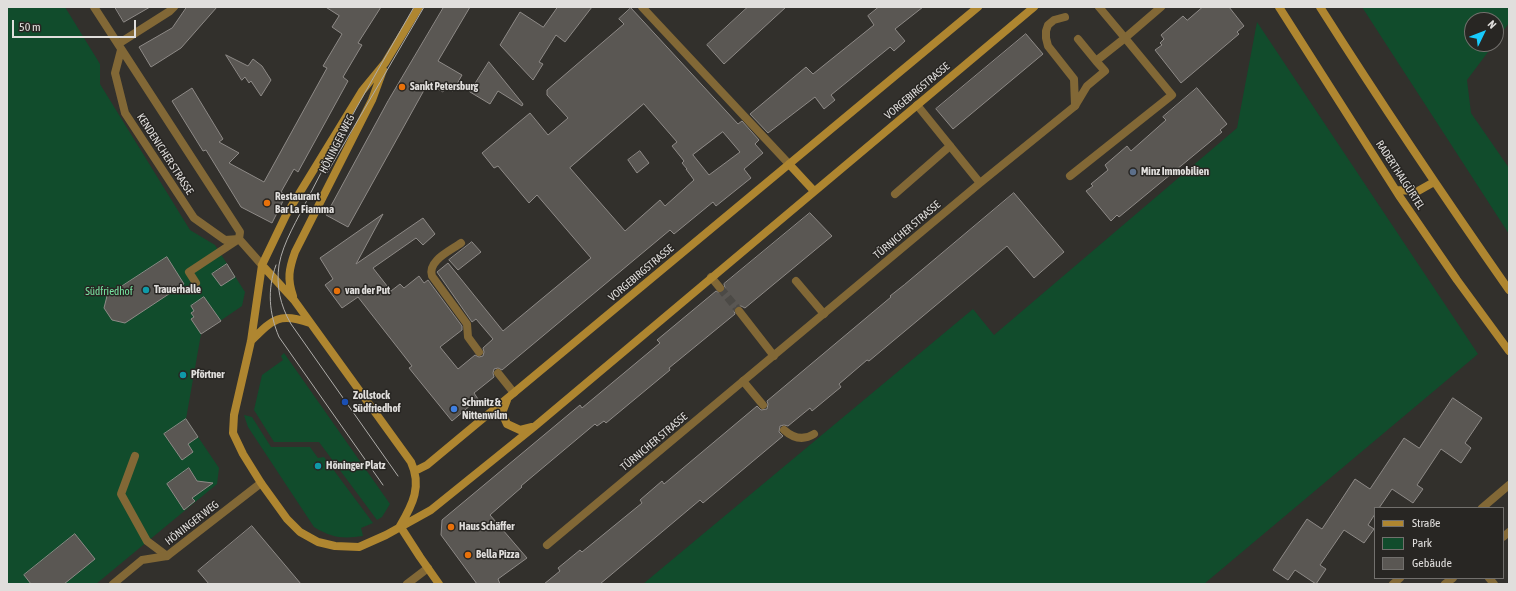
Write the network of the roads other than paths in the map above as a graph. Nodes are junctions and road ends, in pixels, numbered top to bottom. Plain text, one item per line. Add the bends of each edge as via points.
1 (94, 7) edge
2 (174, 7) edge
3 (419, 7) edge
4 (642, 7) edge
5 (1034, 7) edge
6 (1098, 7) edge
7 (1161, 7) edge
8 (1279, 7) edge
9 (1320, 7) edge
10 (974, 8) edge
11 (1065, 17) dead end
12 (1124, 38) junction
13 (1078, 39) dead end
14 (119, 47) junction
15 (1096, 61) junction
16 (385, 63) junction
17 (917, 105) junction
18 (1075, 106) junction
19 (950, 146) junction
20 (789, 164) junction
21 (1070, 176) dead end
22 (1434, 182) junction
23 (980, 183) junction
24 (1396, 190) junction
25 (814, 191) junction
26 (895, 194) dead end
27 (239, 239) junction
28 (461, 243) dead end
29 (262, 265) junction
30 (711, 277) junction
31 (796, 281) dead end
32 (196, 283) dead end
33 (720, 288) tunnel mouth
34 (1509, 290) edge
35 (294, 300) junction
36 (739, 311) tunnel mouth
37 (824, 314) junction
38 (310, 323) junction
39 (251, 341) junction
40 (1509, 351) edge
41 (479, 352) dead end
42 (774, 356) junction
43 (498, 374) dead end
44 (743, 382) junction
45 (514, 393) junction
46 (507, 400) junction
47 (763, 405) dead end
48 (534, 427) junction
49 (784, 430) dead end
50 (814, 434) dead end
51 (135, 456) dead end
52 (415, 472) junction
53 (261, 483) junction
54 (1509, 485) edge
55 (1483, 507) edge
56 (400, 526) junction
57 (547, 545) dead end
58 (166, 556) junction
59 (428, 568) junction
60 (113, 584) edge
61 (407, 584) edge
62 (439, 584) edge

1 - 14 street, KENDENICHER STRASSE
2 - 14 street
3 - 16 street, HÖNINGER WEG
4 - 20 street
5 - 17 street, VORGEBIRGSTRASSE
6 - 12 street
7 - 12 street
8 - 24 street, RADERTHALGÜRTEL
9 - 22 street
10 - 20 street, VORGEBIRGSTRASSE
11 - 18 street via 1048,25 1046,38 1048,46 1074,79
12 - 15 street
12 - 21 street via 1172,95
13 - 15 street
14 - 27 street, KENDENICHER STRASSE via 240,232
14 - 27 street, KENDENICHER STRASSE via 115,73 125,113 194,218 225,240
15 - 18 street via 1105,71 1087,86
16 - 29 street, HÖNINGER WEG via 362,91 286,215
16 - 35 street, HÖNINGER WEG via 372,100 295,252 289,269
17 - 19 street
17 - 25 street, VORGEBIRGSTRASSE
18 - 23 street, TÜRNICHER STRASSE
19 - 23 street
19 - 26 street
20 - 25 street
20 - 45 street, VORGEBIRGSTRASSE
22 - 24 street via 1418,191
22 - 34 street
23 - 37 street, TÜRNICHER STRASSE
24 - 40 street, RADERTHALGÜRTEL
25 - 30 street, VORGEBIRGSTRASSE
27 - 29 street, KENDENICHER STRASSE
27 - 32 street via 189,272
28 - 41 street via 434,262 430,272 467,324 468,337
29 - 35 street
29 - 39 street
30 - 33 street
30 - 48 street, VORGEBIRGSTRASSE
31 - 37 street
35 - 38 street
36 - 42 street
37 - 42 street, TÜRNICHER STRASSE
38 - 39 street via 292,318 279,319 273,321
38 - 52 street via 403,451
39 - 53 street via 234,415 233,433
42 - 44 street, TÜRNICHER STRASSE
43 - 45 street
44 - 47 street
44 - 57 street, TÜRNICHER STRASSE
45 - 46 street, VORGEBIRGSTRASSE
46 - 48 street via 502,413 507,424 520,430
46 - 52 street, VORGEBIRGSTRASSE
48 - 56 street, VORGEBIRGSTRASSE via 430,510
49 - 50 street via 792,437 798,438
51 - 58 street via 121,494 147,541
52 - 56 street via 414,499
53 - 56 street via 300,532 318,542 359,547
53 - 58 street, HÖNINGER WEG
54 - 55 street
56 - 59 street
58 - 60 street, HÖNINGER WEG via 142,560
59 - 61 street
59 - 62 street

